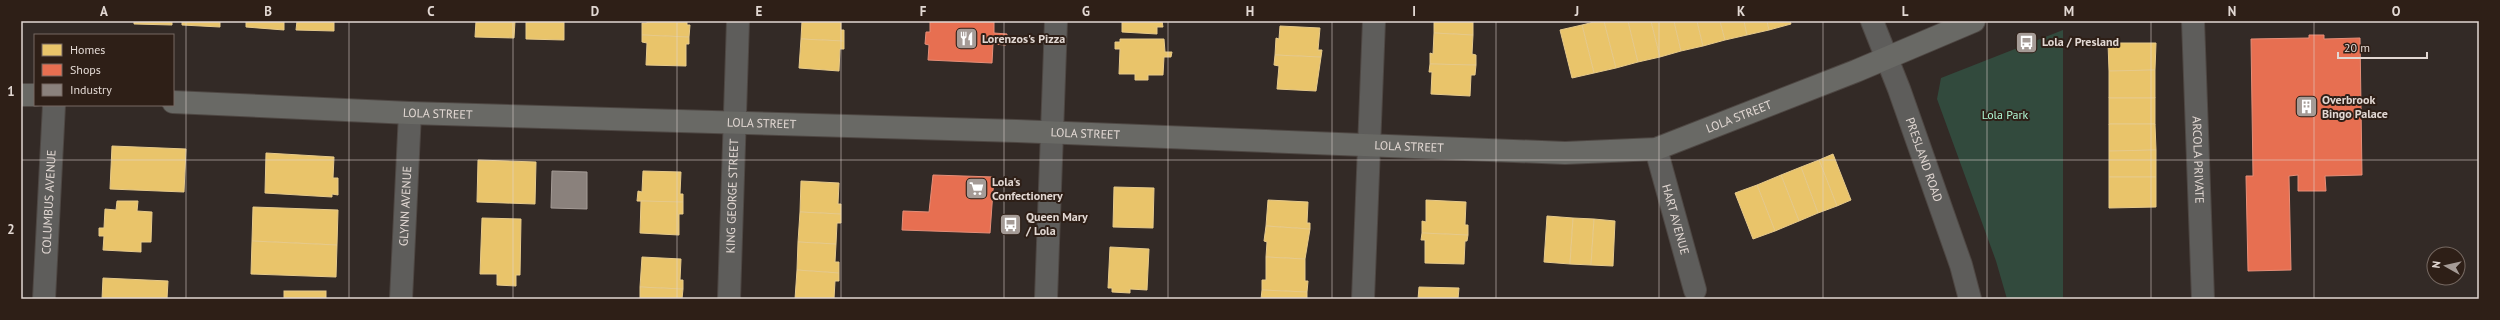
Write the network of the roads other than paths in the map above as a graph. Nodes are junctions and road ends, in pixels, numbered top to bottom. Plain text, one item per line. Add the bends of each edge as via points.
1 (738, 21) edge
2 (1056, 21) edge
3 (1374, 21) edge
4 (1872, 21) edge
5 (1974, 21) edge
6 (2193, 21) edge
7 (1887, 58) junction
8 (21, 95) edge
9 (34, 95) edge
10 (174, 102) edge
11 (54, 106) edge
12 (410, 113) junction
13 (735, 122) junction
14 (1051, 132) junction
15 (1369, 145) junction
16 (1656, 148) junction
17 (1695, 290) dead end
18 (44, 299) edge
19 (401, 299) edge
20 (729, 299) edge
21 (1046, 299) edge
22 (1363, 299) edge
23 (1970, 299) edge
24 (2203, 299) edge

1 - 13 street, KING GEORGE STREET
2 - 14 street
3 - 15 street
4 - 7 street, PRESLAND ROAD
5 - 7 street, LOLA STREET
6 - 24 street, ARCOLA PRIVATE
7 - 16 street, LOLA STREET
7 - 23 street, PRESLAND ROAD via 1961,265
8 - 9 street
10 - 12 street, LOLA STREET
11 - 18 street, COLUMBUS AVENUE
12 - 13 street, LOLA STREET
12 - 19 street, GLYNN AVENUE
13 - 14 street, LOLA STREET
13 - 20 street, KING GEORGE STREET
14 - 15 street, LOLA STREET
14 - 21 street
15 - 16 street, LOLA STREET via 1565,153
15 - 22 street
16 - 17 street, HART AVENUE

